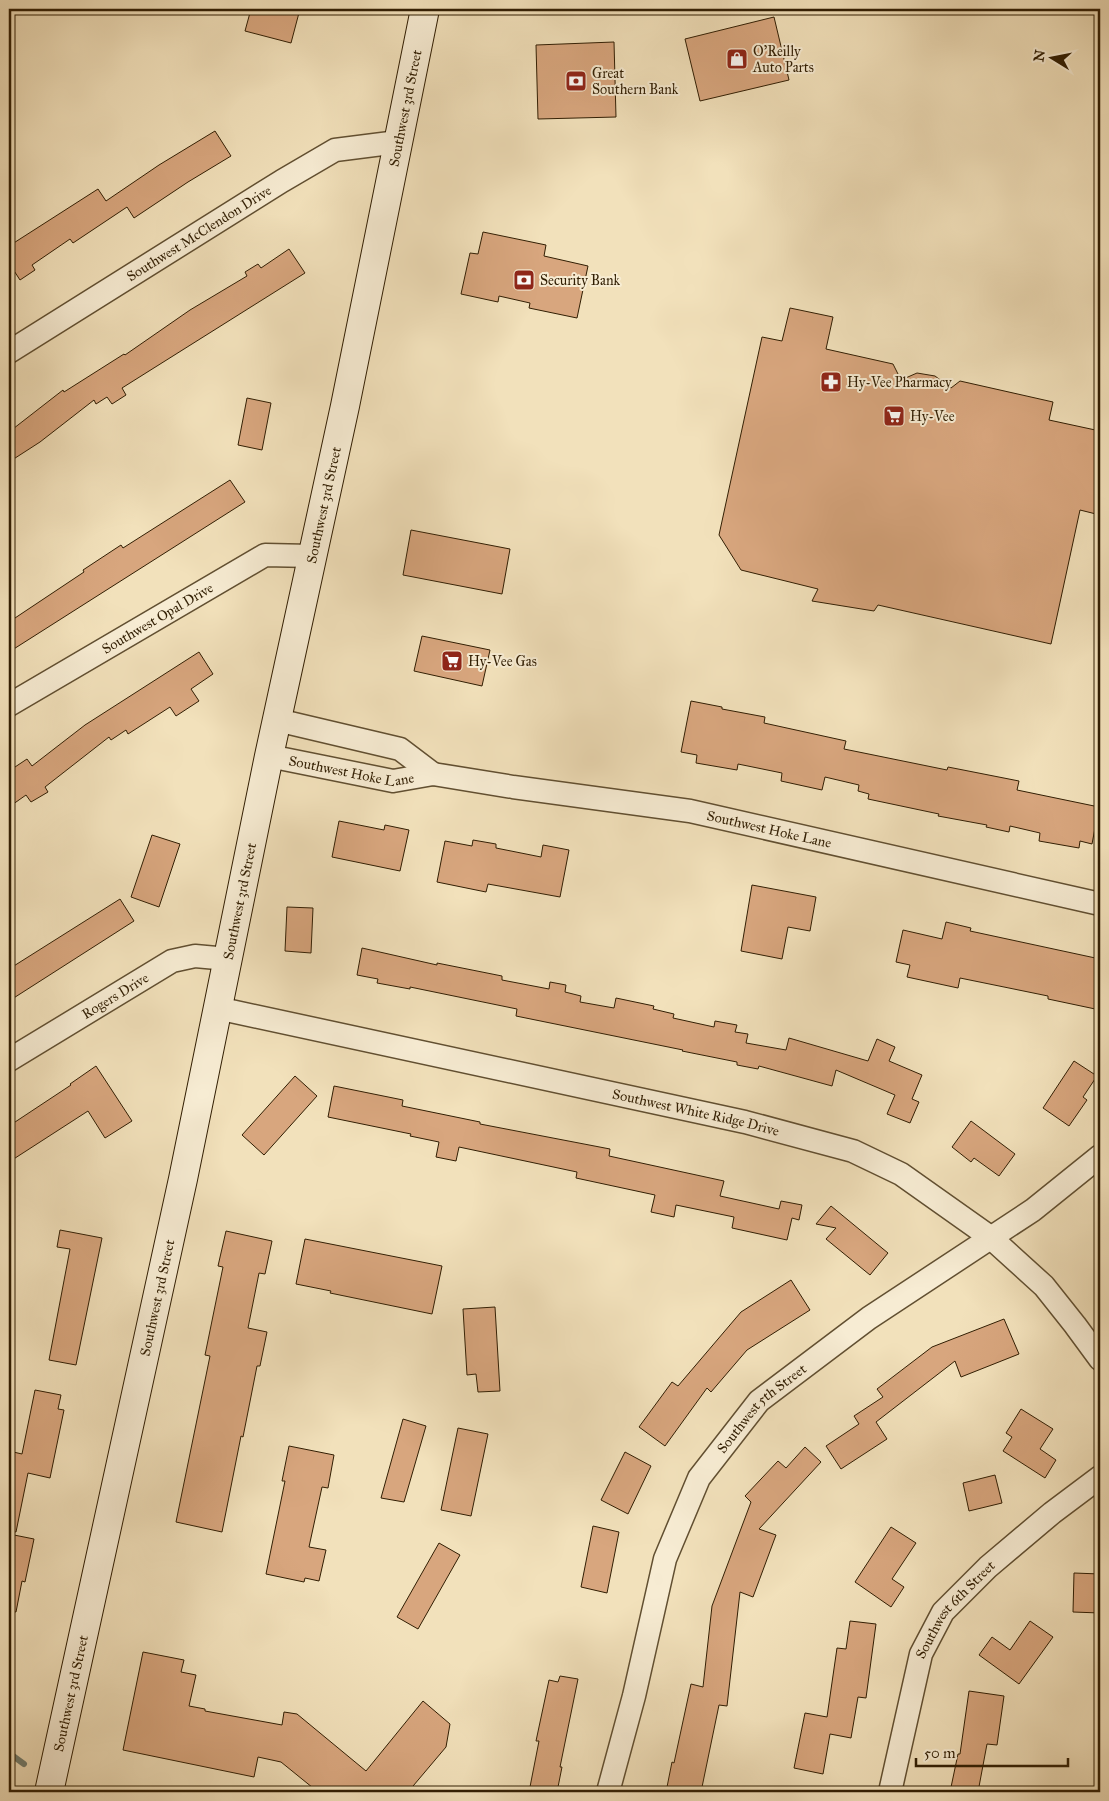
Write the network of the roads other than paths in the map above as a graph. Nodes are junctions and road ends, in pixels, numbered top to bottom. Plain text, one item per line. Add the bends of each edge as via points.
1 (425, 9) edge
2 (398, 142) junction
3 (9, 352) edge
4 (312, 556) junction
5 (9, 705) edge
6 (277, 720) junction
7 (269, 756) junction
8 (432, 774) junction
9 (1100, 904) edge
10 (228, 959) junction
11 (217, 1008) junction
12 (9, 1060) edge
13 (1100, 1156) edge
14 (990, 1237) junction
15 (1100, 1359) edge
16 (1100, 1477) edge
17 (49, 1792) edge
18 (608, 1792) edge
19 (890, 1792) edge

1 - 2 main road, Southwest 3rd Street
2 - 3 street, Southwest McClendon Drive via 335,150
2 - 4 main road, Southwest 3rd Street
4 - 5 street, Southwest Opal Drive via 265,555
4 - 6 main road, Southwest 3rd Street
6 - 7 main road, Southwest 3rd Street
6 - 8 street, Southwest Hoke Lane via 400,749
7 - 8 street, Southwest Hoke Lane via 393,781
7 - 10 main road, Southwest 3rd Street
8 - 9 street, Southwest Hoke Lane via 690,811
10 - 11 main road, Southwest 3rd Street
10 - 12 street, Rogers Drive via 195,956 172,961
11 - 14 street, Southwest White Ridge Drive via 745,1122 853,1151 902,1174
11 - 17 main road, Southwest 3rd Street
13 - 14 street, Southwest 5th Street via 1033,1210
14 - 15 street, Southwest White Ridge Drive via 1044,1286
14 - 18 street, Southwest 5th Street via 869,1318 759,1401 699,1478 665,1560
16 - 19 street, Southwest 6th Street via 988,1567 943,1612 921,1654

